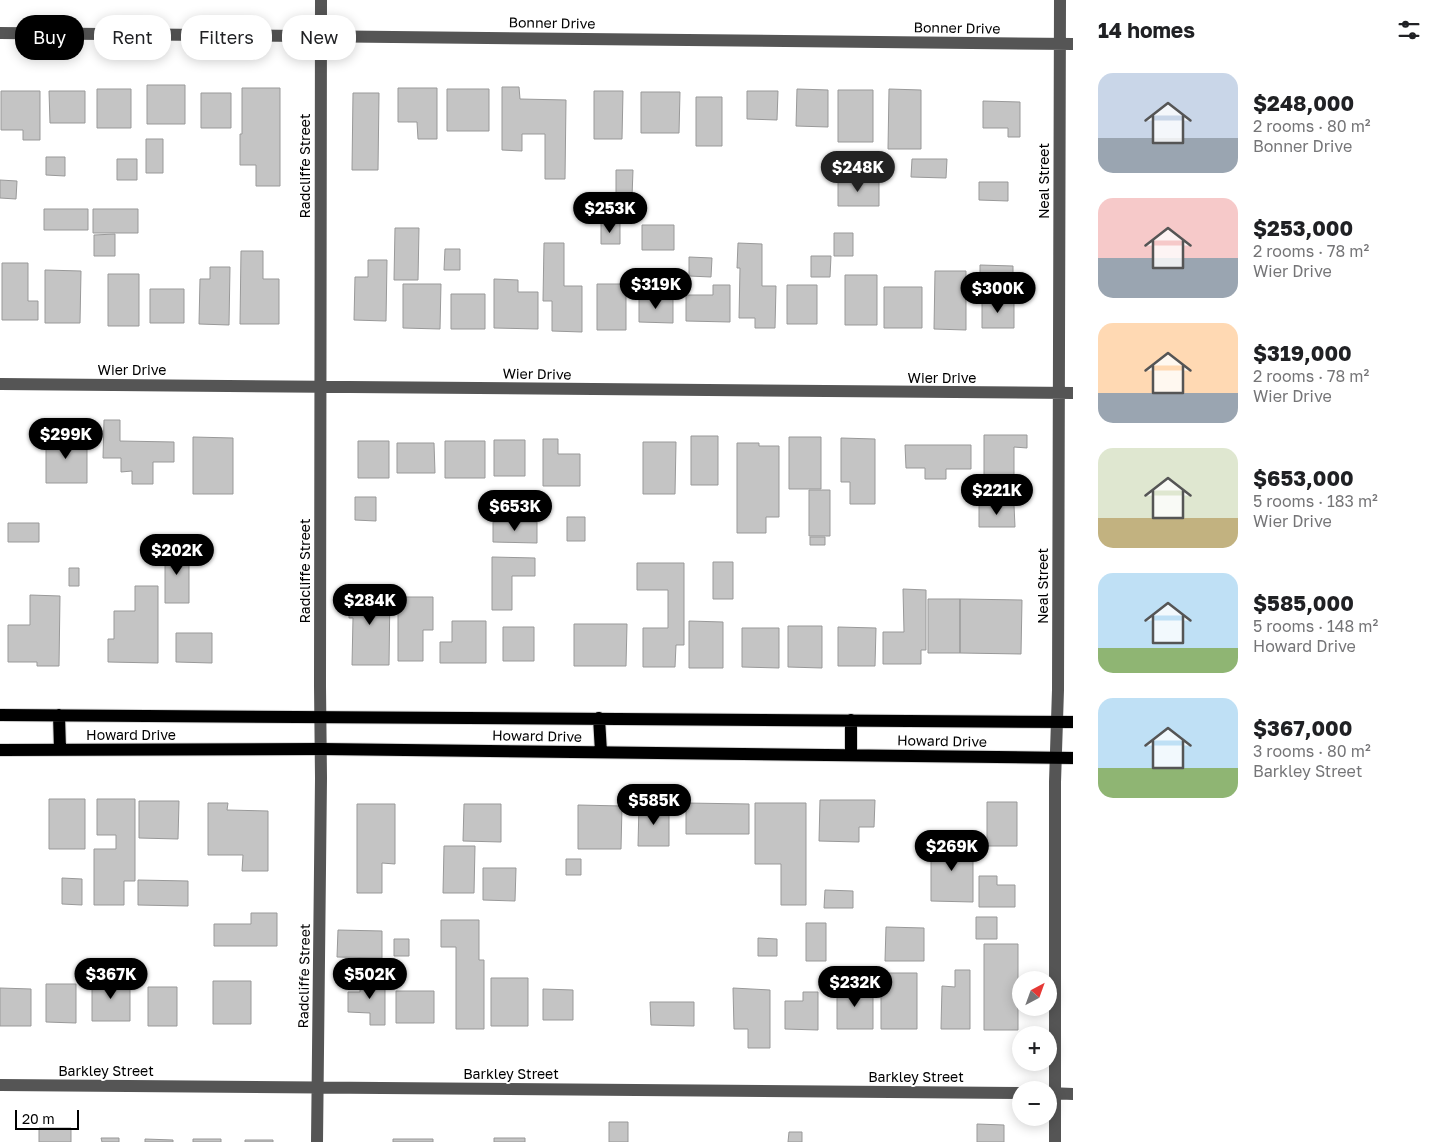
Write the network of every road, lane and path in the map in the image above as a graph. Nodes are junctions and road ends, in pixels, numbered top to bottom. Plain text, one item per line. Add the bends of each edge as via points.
1 (321, 0) edge
2 (1060, 0) edge
3 (321, 15) edge
4 (0, 33) edge
5 (282, 36) edge
6 (356, 36) edge
7 (1060, 44) junction
8 (1073, 44) edge
9 (320, 60) edge
10 (0, 384) edge
11 (320, 386) junction
12 (1059, 393) junction
13 (1073, 393) edge
14 (0, 715) edge
15 (60, 715) junction
16 (320, 717) junction
17 (598, 718) junction
18 (851, 720) junction
19 (1057, 721) junction
20 (1073, 722) edge
21 (321, 749) junction
22 (0, 750) edge
23 (60, 750) junction
24 (601, 752) junction
25 (851, 755) junction
26 (1056, 758) junction
27 (1073, 758) edge
28 (1052, 1081) edge
29 (0, 1085) edge
30 (318, 1087) junction
31 (1012, 1093) edge
32 (1057, 1093) edge
33 (1073, 1094) edge
34 (1054, 1126) edge
35 (317, 1142) edge
36 (1055, 1142) edge

1 - 3 street, Radcliffe Street
2 - 7 street, Neal Street
4 - 5 street, Bonner Drive
6 - 7 street, Bonner Drive
7 - 8 street, Bonner Drive
7 - 12 street, Neal Street
9 - 11 street, Radcliffe Street
10 - 11 street, Wier Drive
11 - 12 street, Wier Drive
11 - 16 street, Radcliffe Street
12 - 13 street, Wier Drive
12 - 19 street, Neal Street
14 - 15 main road, Howard Drive
15 - 16 main road, Howard Drive
15 - 23 main road
16 - 17 main road, Howard Drive
16 - 21 street, Radcliffe Street
17 - 18 main road, Howard Drive
17 - 24 main road
18 - 19 main road, Howard Drive
18 - 25 main road
19 - 20 main road, Howard Drive
19 - 26 street, Neal Street
21 - 23 main road, Howard Drive
21 - 24 main road, Howard Drive
21 - 30 street, Radcliffe Street
22 - 23 main road, Howard Drive
24 - 25 main road, Howard Drive
25 - 26 main road, Howard Drive
26 - 27 main road, Howard Drive
26 - 28 street, Neal Street
29 - 30 street, Barkley Street
30 - 31 street, Barkley Street
30 - 35 street, Radcliffe Street
32 - 33 street
34 - 36 street, Neal Street

